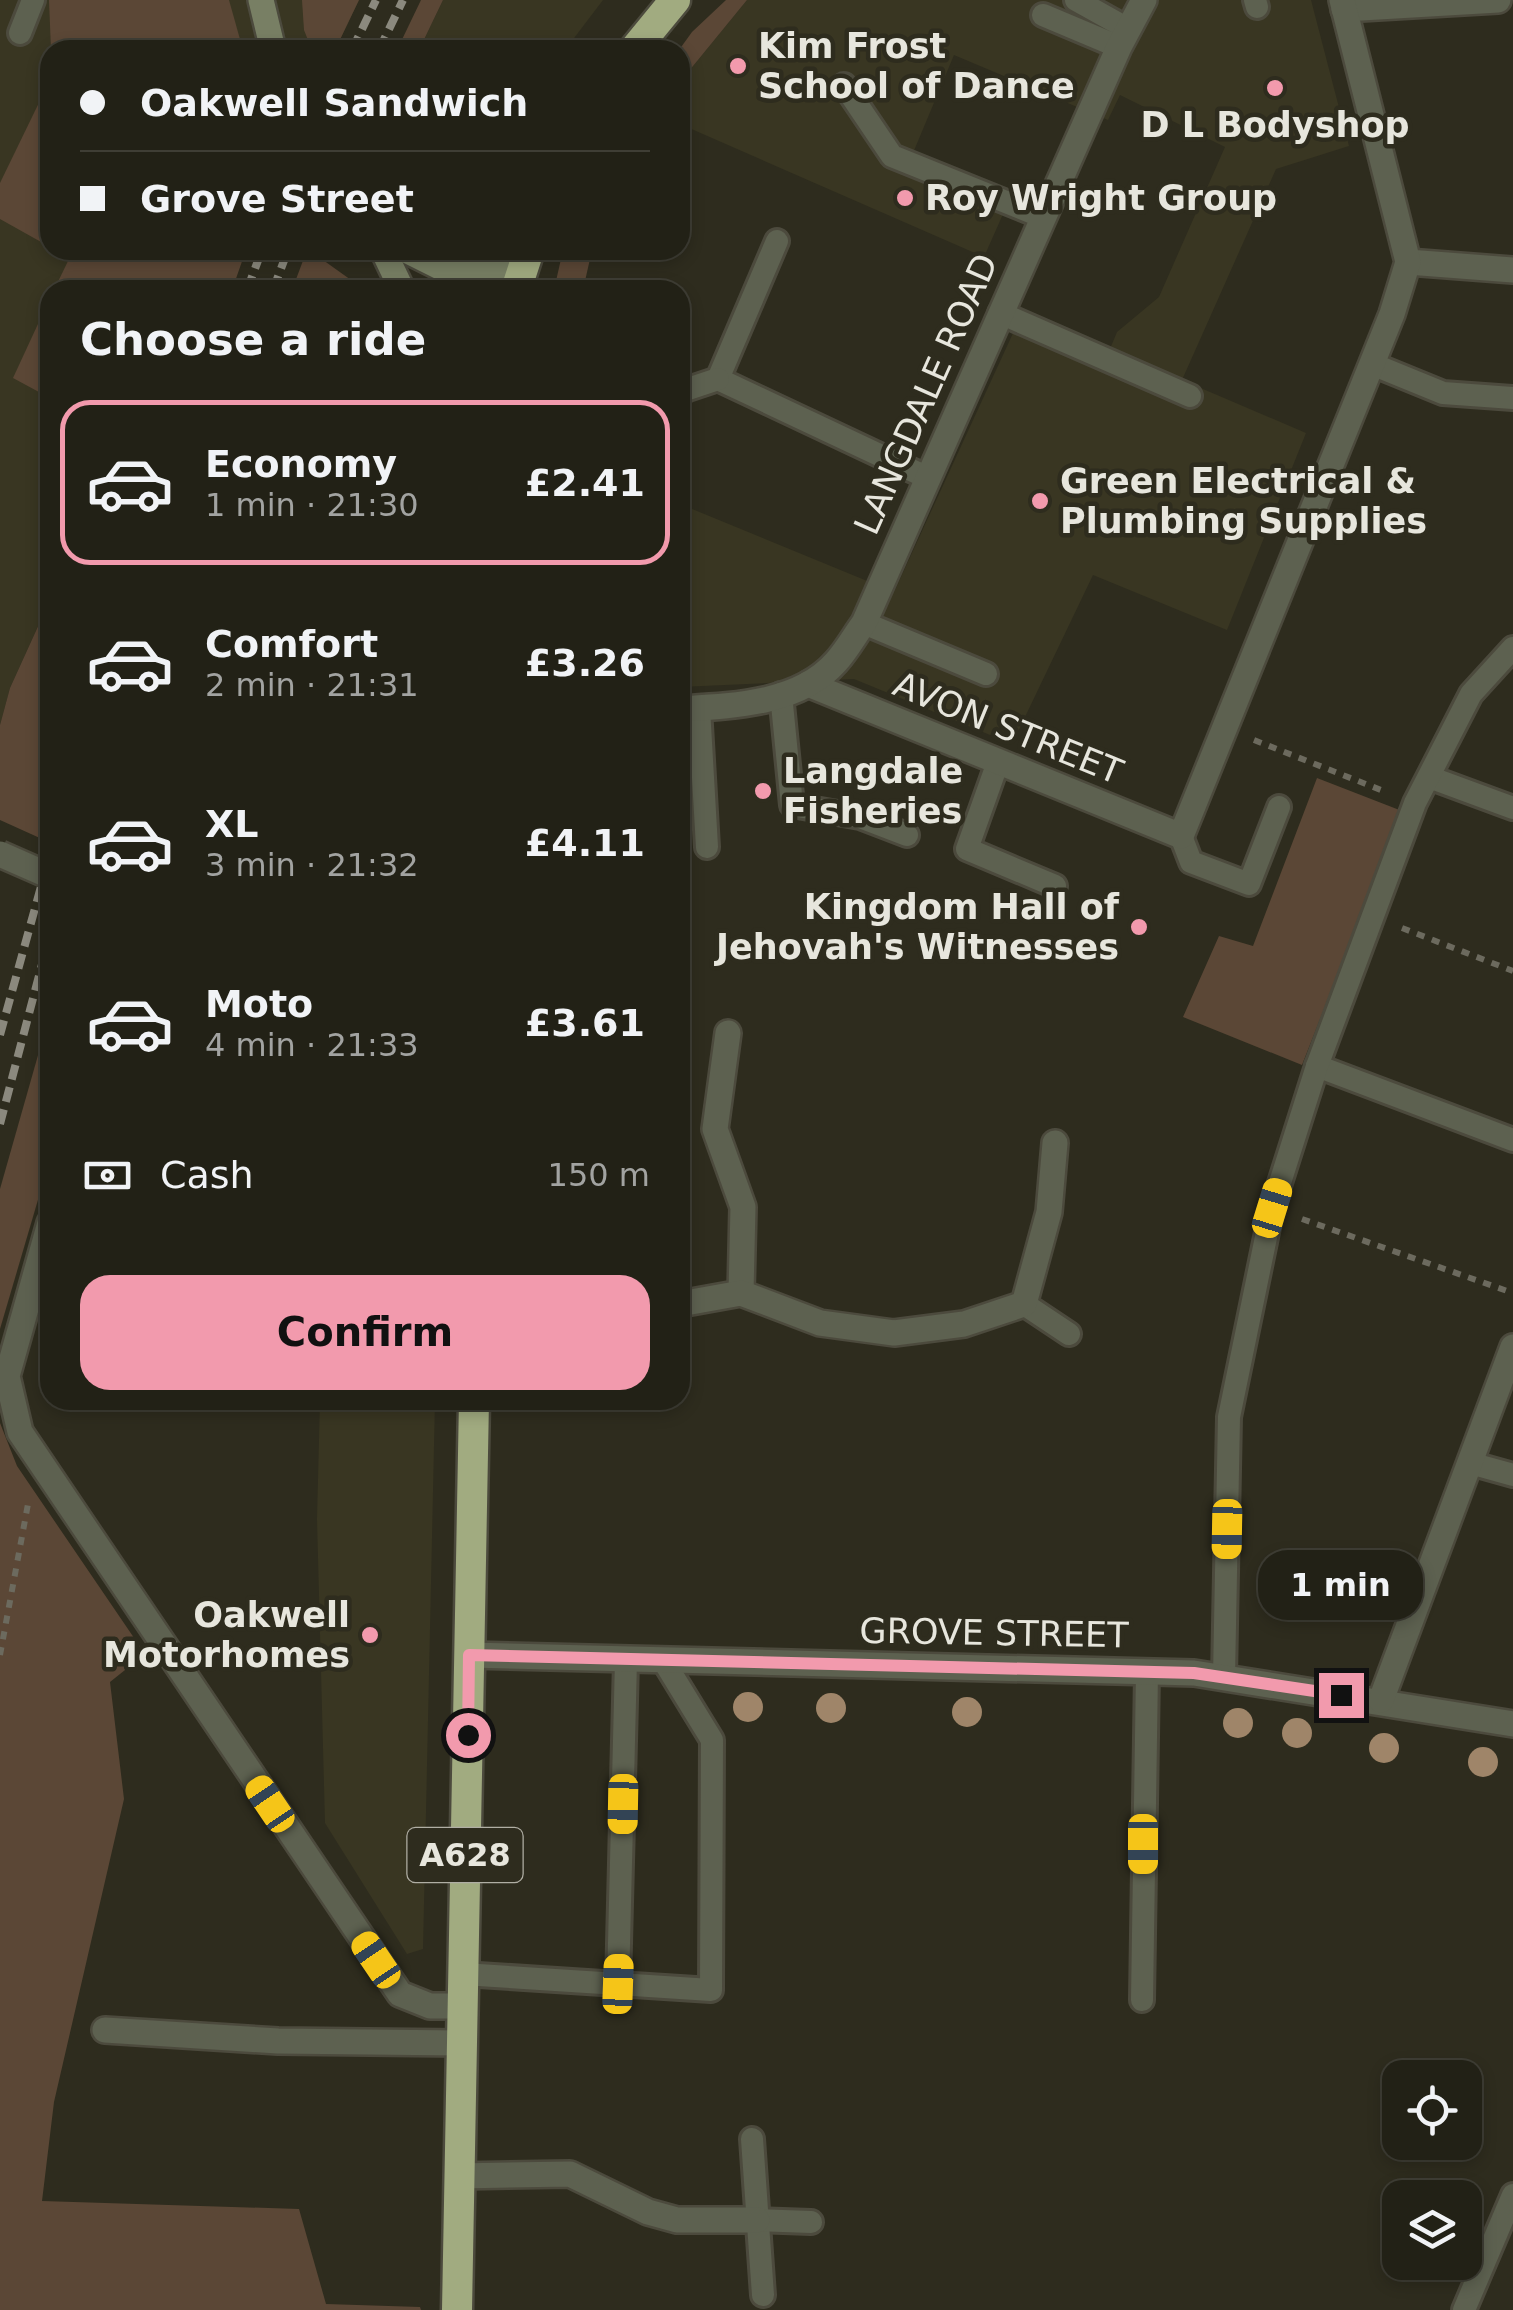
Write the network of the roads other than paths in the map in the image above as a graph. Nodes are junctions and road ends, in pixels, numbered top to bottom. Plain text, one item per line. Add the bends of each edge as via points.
1 (33, 0) edge
2 (262, 0) edge
3 (675, 0) edge
4 (1076, 0) edge
5 (1144, 0) edge
6 (1498, 0) edge
7 (1343, 5) edge
8 (1043, 15) dead end
9 (20, 33) dead end
10 (1124, 38) junction
11 (271, 40) edge
12 (642, 40) edge
13 (844, 85) dead end
14 (1043, 217) junction
15 (777, 241) dead end
16 (426, 260) edge
17 (1408, 262) junction
18 (1513, 270) edge
19 (521, 272) edge
20 (1000, 313) junction
21 (1372, 364) junction
22 (718, 379) junction
23 (690, 388) edge
24 (1190, 396) dead end
25 (1513, 398) edge
26 (926, 477) junction
27 (864, 623) junction
28 (1513, 648) edge
29 (986, 674) dead end
30 (808, 684) junction
31 (781, 694) junction
32 (690, 709) edge
33 (690, 717) edge
34 (998, 762) junction
35 (1429, 776) junction
36 (1279, 807) dead end
37 (1513, 808) edge
38 (907, 835) dead end
39 (1181, 836) junction
40 (706, 847) dead end
41 (0, 854) edge
42 (40, 872) edge
43 (1056, 886) dead end
44 (728, 1032) dead end
45 (1317, 1066) junction
46 (1513, 1140) edge
47 (1056, 1143) dead end
48 (40, 1259) edge
49 (741, 1294) junction
50 (690, 1302) edge
51 (1024, 1304) junction
52 (1069, 1334) dead end
53 (1513, 1348) edge
54 (474, 1410) edge
55 (1470, 1464) junction
56 (1513, 1475) edge
57 (469, 1655) junction
58 (626, 1660) junction
59 (663, 1660) junction
60 (1147, 1672) junction
61 (1224, 1678) junction
62 (1380, 1700) junction
63 (1513, 1724) edge
64 (462, 1974) junction
65 (618, 1984) junction
66 (1142, 2000) dead end
67 (461, 2006) junction
68 (105, 2030) dead end
69 (460, 2043) junction
70 (752, 2139) dead end
71 (458, 2176) junction
72 (1513, 2195) edge
73 (757, 2220) junction
74 (810, 2222) dead end
75 (763, 2294) dead end
76 (457, 2310) edge
77 (1464, 2310) edge

1 - 9 lane
2 - 11 street
3 - 12 highway
4 - 10 lane
5 - 10 street, LANGDALE ROAD
6 - 7 street
7 - 17 street
8 - 10 lane
10 - 14 street, LANGDALE ROAD
13 - 14 lane via 892,156
14 - 20 street, LANGDALE ROAD
15 - 22 lane
16 - 19 street via 448,271
17 - 18 street
17 - 21 street
20 - 24 lane
20 - 26 street, LANGDALE ROAD
21 - 25 lane via 1443,393
21 - 39 street
22 - 23 lane
22 - 26 lane
26 - 27 street, LANGDALE ROAD
27 - 29 lane
27 - 30 street, LANGDALE ROAD via 836,663
28 - 35 lane via 1471,694
30 - 31 street, LANGDALE ROAD
30 - 34 street, AVON STREET
31 - 32 street, LANGDALE ROAD
31 - 38 lane via 792,806 860,817
33 - 40 lane
34 - 39 street, AVON STREET
34 - 43 lane via 968,849
35 - 37 lane
35 - 45 lane
36 - 39 lane via 1249,884 1192,862
41 - 42 street, bridge
44 - 49 street via 715,1129 743,1206
45 - 46 lane
45 - 61 lane via 1272,1208 1229,1417
47 - 51 street via 1049,1212
48 - 67 street via 7,1376 20,1432 400,1994 430,2006
49 - 50 street
49 - 51 street via 820,1323 894,1333 964,1324
51 - 52 lane
53 - 55 street
54 - 57 highway, A628
55 - 56 lane
55 - 62 street
57 - 58 street, GROVE STREET
57 - 64 highway, A628
58 - 59 street, GROVE STREET
58 - 65 lane
59 - 60 street, GROVE STREET
59 - 65 lane via 712,1740 710,1990
60 - 61 street, GROVE STREET
60 - 66 lane
61 - 62 street, GROVE STREET
62 - 63 street, GROVE STREET
64 - 65 lane
64 - 67 highway, A628
67 - 69 highway, A628
68 - 69 street
69 - 71 highway, A628
70 - 73 lane
71 - 73 street via 570,2174 677,2220
71 - 76 highway, A628
72 - 77 lane
73 - 74 lane
73 - 75 lane

